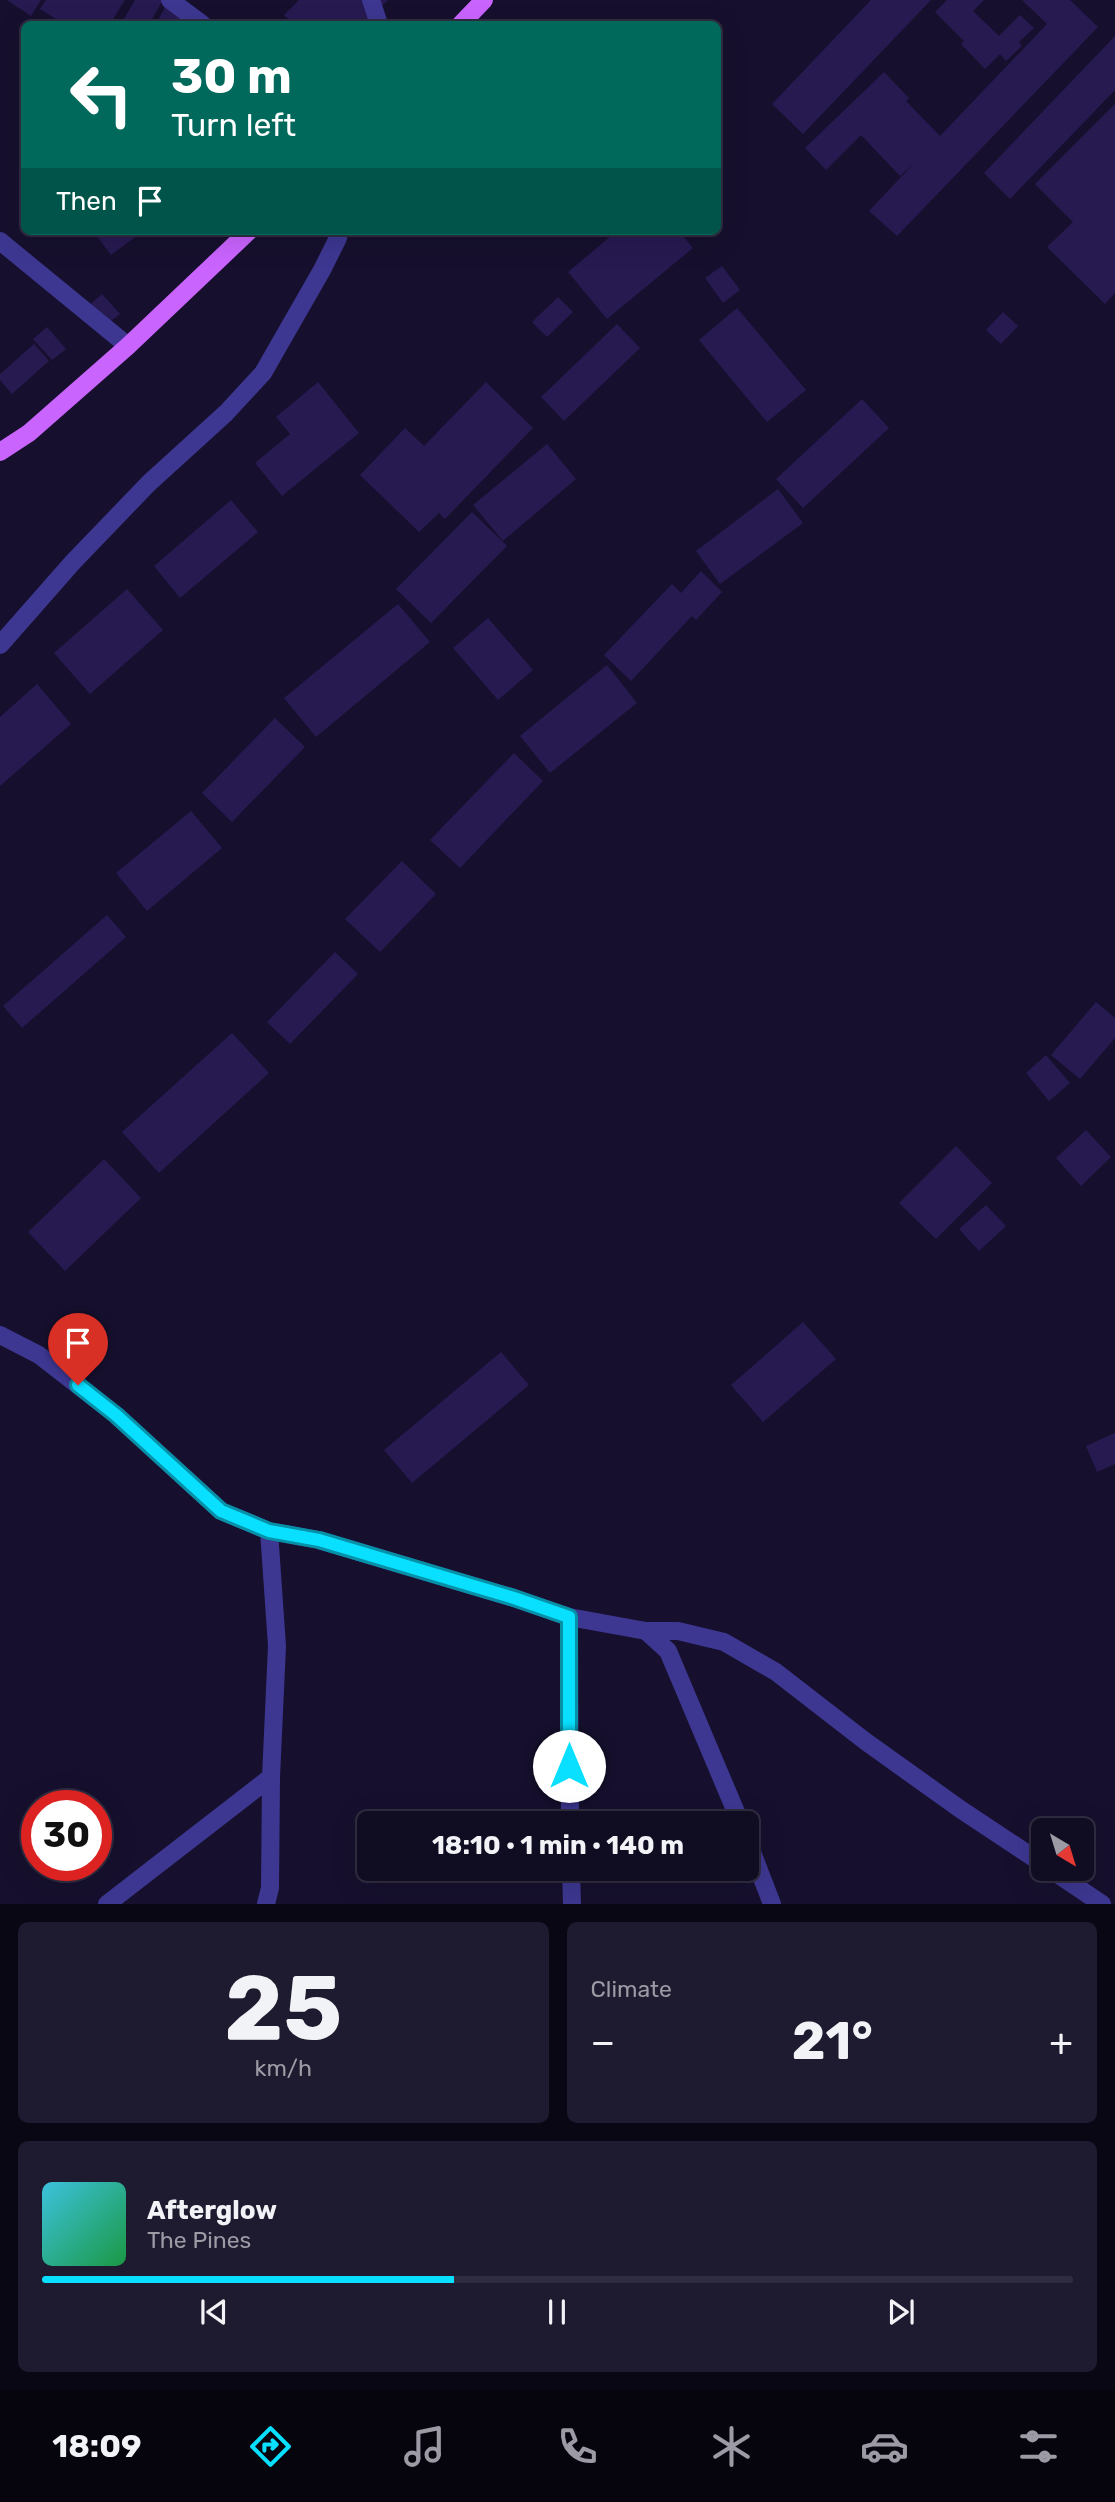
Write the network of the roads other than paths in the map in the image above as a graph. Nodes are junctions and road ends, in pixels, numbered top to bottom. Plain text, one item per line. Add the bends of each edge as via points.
1 (170, 0) edge
2 (371, 0) edge
3 (484, 0) edge
4 (198, 21) edge
5 (378, 21) edge
6 (464, 21) edge
7 (245, 235) edge
8 (338, 235) edge
9 (0, 241) edge
10 (128, 346) junction
11 (0, 452) edge
12 (0, 645) edge
13 (0, 1335) edge
14 (269, 1531) junction
15 (569, 1617) junction
16 (646, 1631) junction
17 (271, 1777) junction
18 (570, 1811) edge
19 (736, 1811) edge
20 (1031, 1856) edge
21 (759, 1870) edge
22 (571, 1881) edge
23 (1068, 1881) edge
24 (107, 1903) edge
25 (266, 1903) edge
26 (572, 1903) edge
27 (772, 1903) edge
28 (1102, 1903) edge

1 - 4 street
2 - 5 street
3 - 6 main road
7 - 10 main road
8 - 12 street via 263,373 149,483
9 - 10 street
10 - 11 main road via 29,433
13 - 14 street via 39,1355 116,1415 221,1511
14 - 15 street via 319,1540
14 - 17 street via 277,1646
15 - 16 street
15 - 18 street
16 - 19 street via 668,1651
16 - 20 street via 678,1631 724,1642 776,1672 865,1741
17 - 24 street
17 - 25 street
21 - 27 street
22 - 26 street
23 - 28 street

